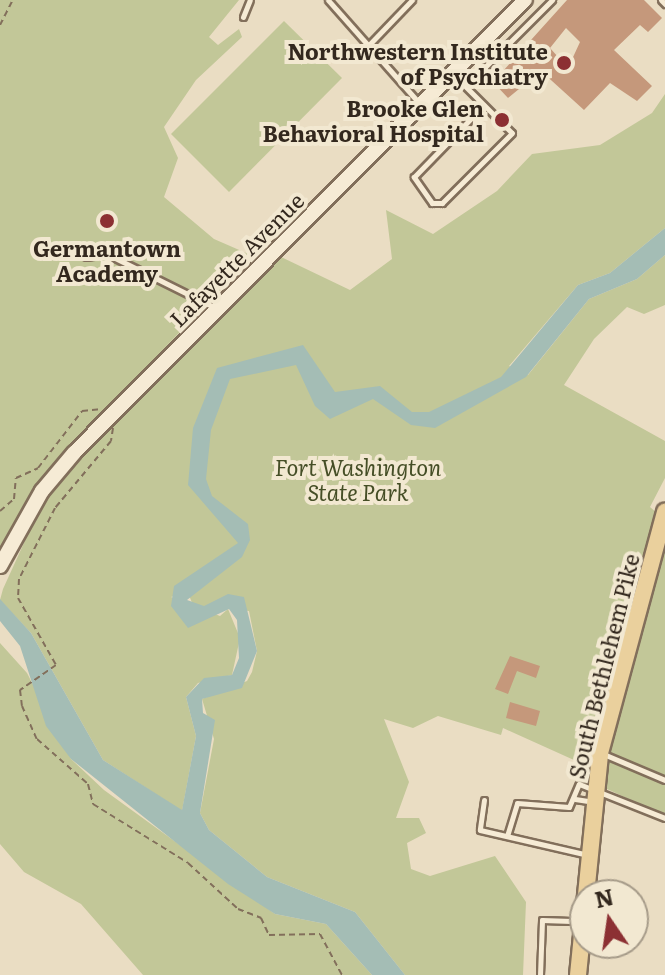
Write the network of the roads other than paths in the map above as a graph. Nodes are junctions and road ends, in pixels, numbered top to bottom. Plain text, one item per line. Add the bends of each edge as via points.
1 (250, 0) edge
2 (328, 0) edge
3 (412, 0) edge
4 (525, 0) edge
5 (552, 0) edge
6 (243, 17) dead end
7 (365, 49) junction
8 (453, 73) junction
9 (466, 86) junction
10 (420, 105) junction
11 (484, 105) junction
12 (86, 257) dead end
13 (217, 309) junction
14 (664, 517) edge
15 (0, 566) edge
16 (600, 753) junction
17 (665, 780) edge
18 (594, 795) junction
19 (575, 799) junction
20 (484, 800) dead end
21 (665, 818) edge
22 (507, 836) junction
23 (588, 855) junction
24 (585, 879) edge
25 (569, 921) edge
26 (540, 975) edge

1 - 6 lane
2 - 7 lane
3 - 7 lane
4 - 8 main road, Lafayette Avenue
5 - 9 lane
7 - 10 lane
8 - 9 lane
8 - 10 main road, Lafayette Avenue
9 - 11 lane
10 - 13 main road, Lafayette Avenue
11 - 11 lane via 512,133 442,203 432,203 414,177
12 - 13 lane via 107,254
13 - 15 main road, Lafayette Avenue via 51,478
14 - 16 main road, South Bethlehem Pike
16 - 17 lane
16 - 18 main road, South Bethlehem Pike
18 - 19 lane
18 - 19 lane via 579,784
18 - 21 lane
18 - 23 main road, South Bethlehem Pike
19 - 22 lane via 569,807 517,803
20 - 22 lane via 480,830
22 - 23 lane
23 - 24 main road, South Bethlehem Pike
25 - 26 lane via 542,920

